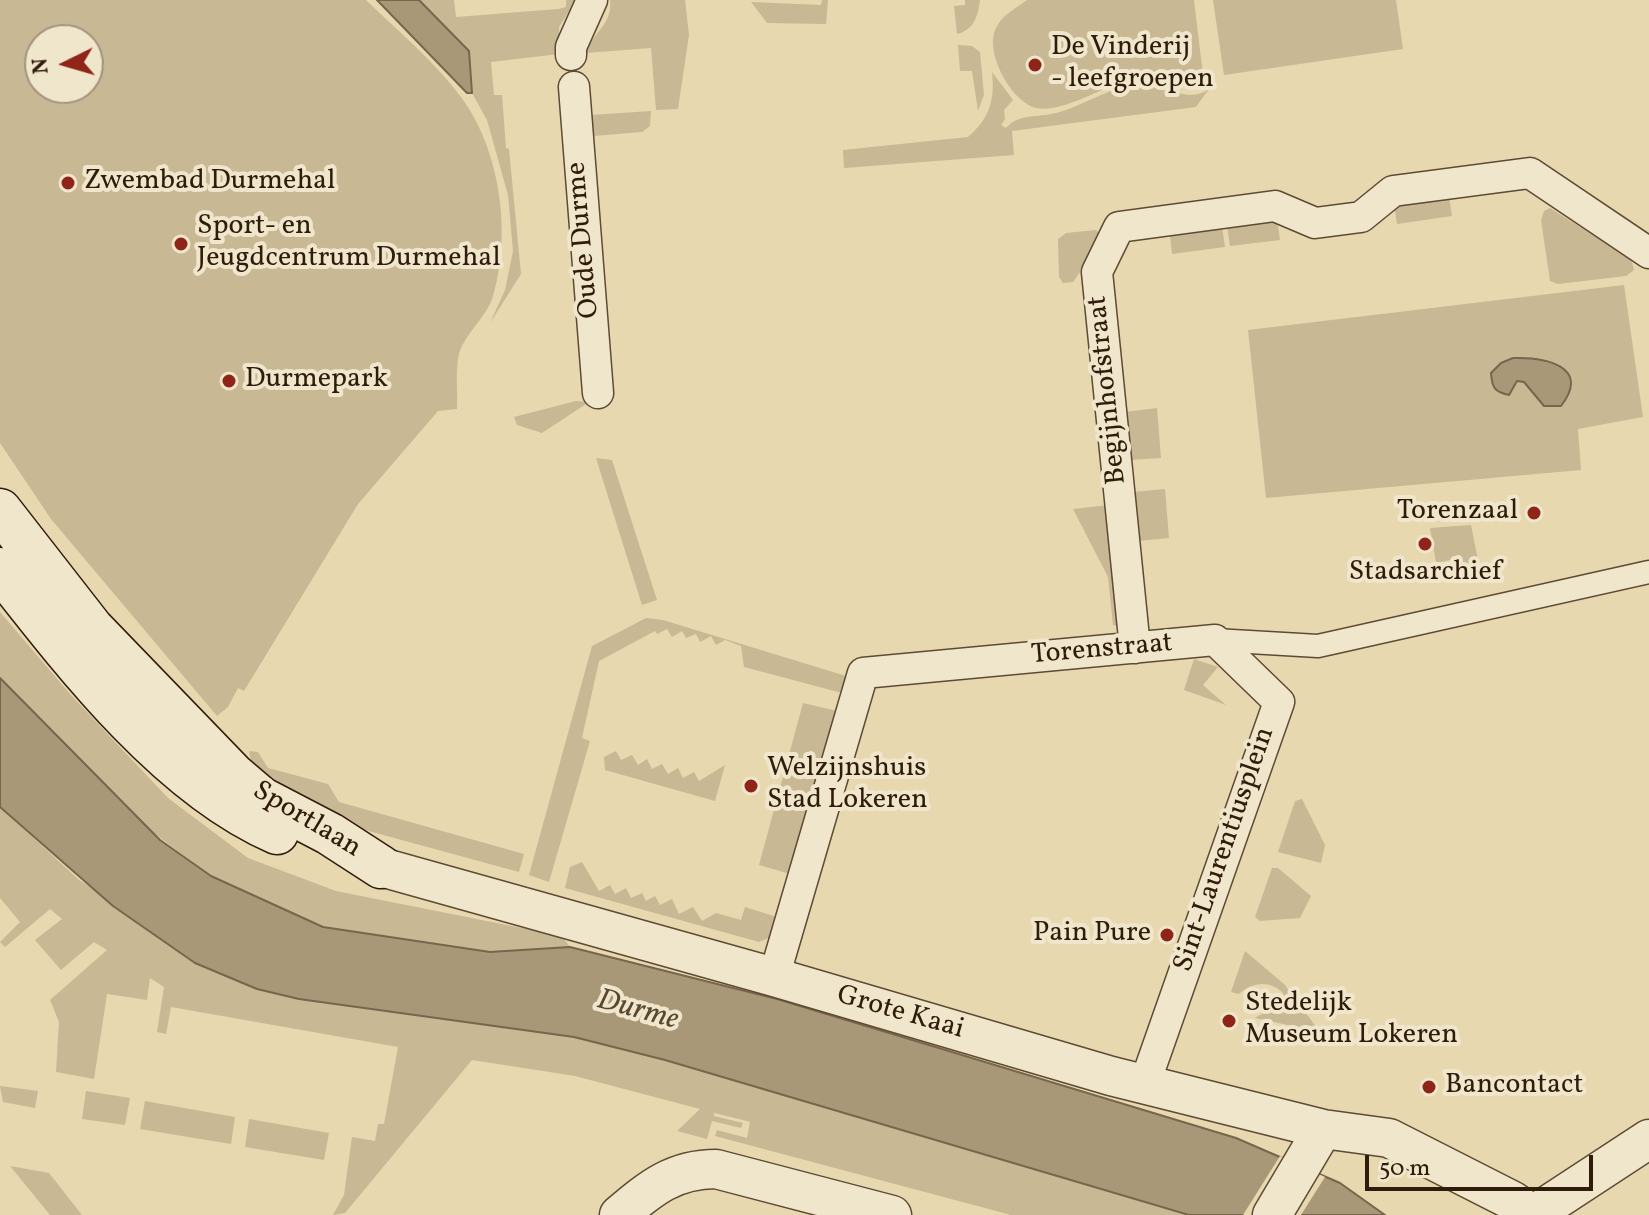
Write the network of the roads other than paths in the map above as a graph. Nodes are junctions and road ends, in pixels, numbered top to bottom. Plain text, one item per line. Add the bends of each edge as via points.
1 (592, 0) edge
2 (571, 55) dead end
3 (574, 87) dead end
4 (1649, 253) edge
5 (598, 393) dead end
6 (0, 510) edge
7 (0, 569) edge
8 (1649, 572) edge
9 (1215, 640) junction
10 (1135, 648) junction
11 (381, 867) junction
12 (774, 977) junction
13 (1145, 1083) junction
14 (1323, 1129) junction
15 (1649, 1139) edge
16 (619, 1215) edge
17 (892, 1215) edge
18 (1272, 1215) edge
19 (1533, 1215) edge

1 - 2 street
3 - 5 street, Oude Durme
4 - 10 street, Begijnhofstraat via 1530,173 1393,191 1361,217 1315,223 1275,206 1119,227 1097,272
6 - 11 main road, Sportlaan via 92,628 234,775 261,798
7 - 11 main road, Sportlaan via 122,712 198,787 241,817 310,848
8 - 9 street, Torenstraat via 1318,646
9 - 10 street, Torenstraat
9 - 13 street, Sint-Laurentiusplein via 1279,702
10 - 12 street, Torenstraat via 863,673
11 - 12 street, Grote Kaai
12 - 13 street, Grote Kaai
13 - 14 street, Grote Kaai
14 - 18 street
14 - 19 street, Grote Kaai via 1389,1138
15 - 19 street
16 - 17 street via 667,1177 698,1169 716,1169

